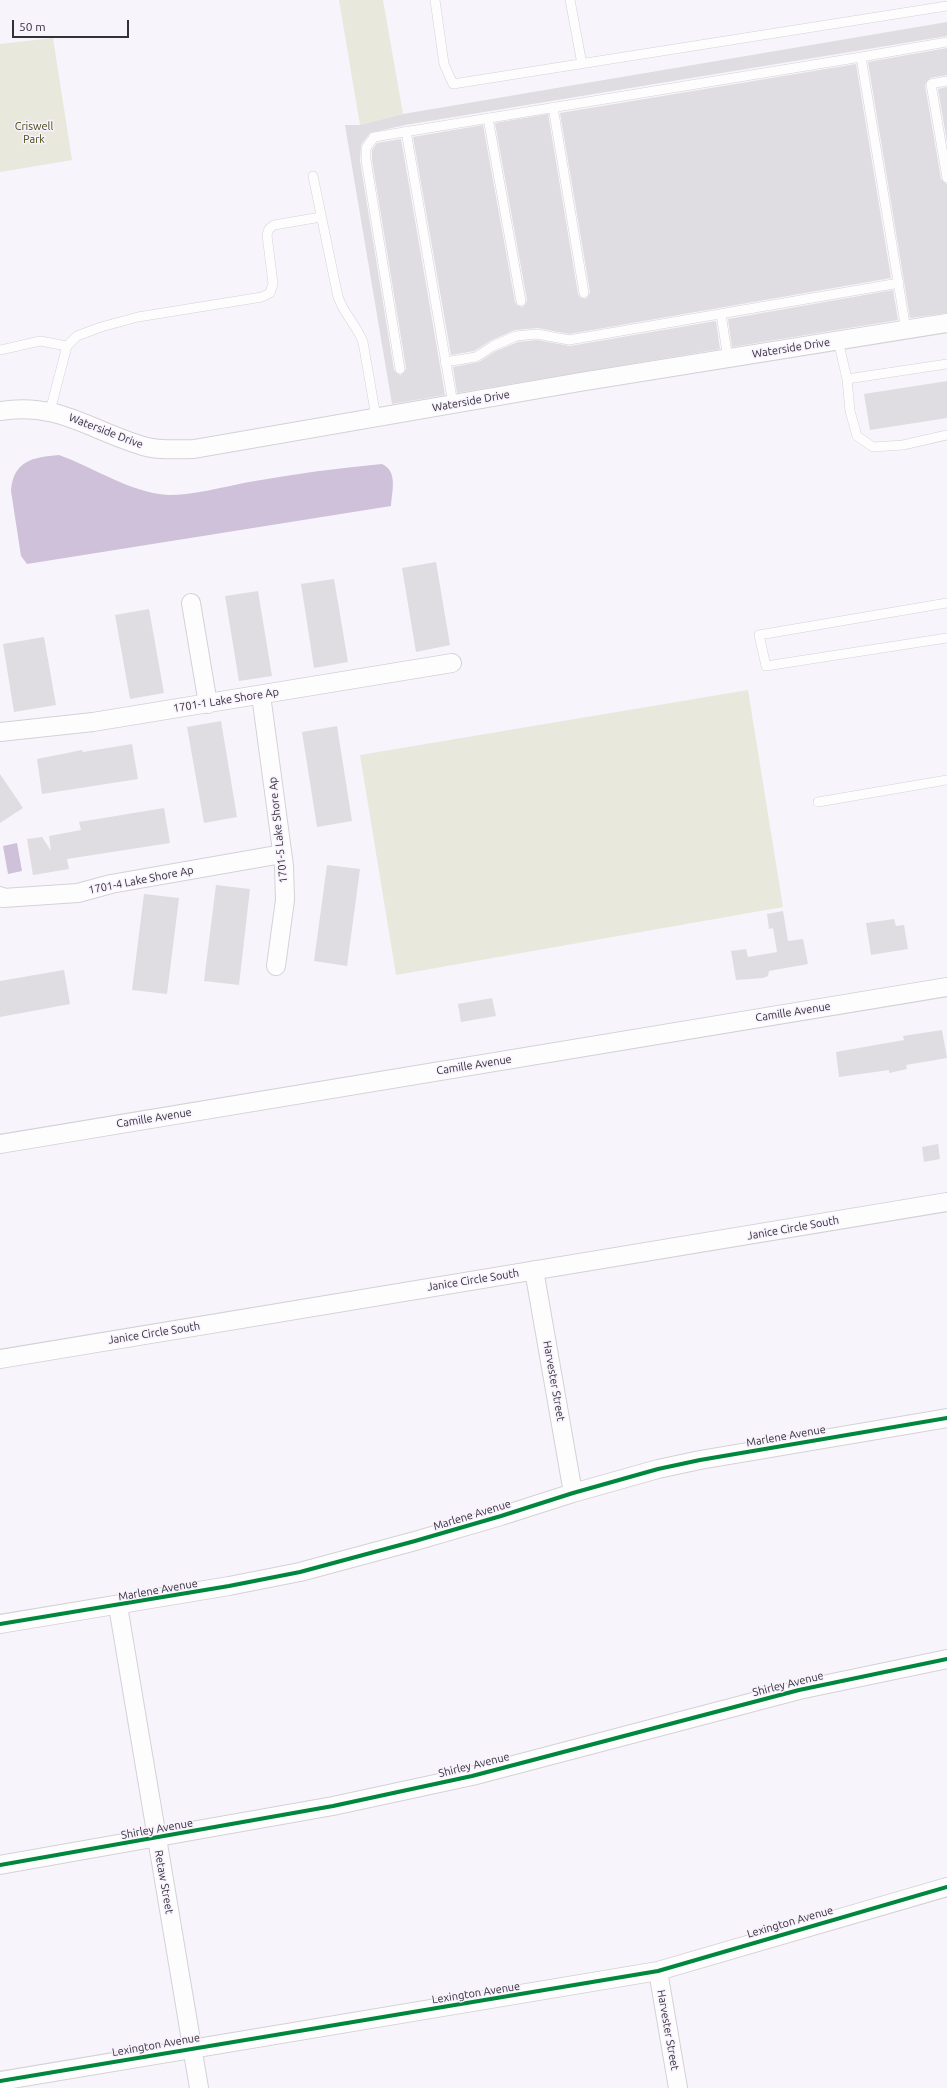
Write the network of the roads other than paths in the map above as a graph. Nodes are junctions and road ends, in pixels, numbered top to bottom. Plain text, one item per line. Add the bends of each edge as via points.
1 (434, 0) edge
2 (570, 0) edge
3 (947, 6) edge
4 (947, 42) edge
5 (861, 57) junction
6 (582, 64) junction
7 (947, 81) edge
8 (553, 107) junction
9 (488, 118) junction
10 (406, 132) junction
11 (313, 176) dead end
12 (947, 178) edge
13 (321, 217) junction
14 (899, 283) junction
15 (584, 293) dead end
16 (521, 301) dead end
17 (721, 314) junction
18 (947, 323) edge
19 (906, 330) junction
20 (838, 340) junction
21 (67, 346) junction
22 (0, 350) edge
23 (728, 359) junction
24 (445, 362) junction
25 (947, 364) edge
26 (400, 369) dead end
27 (847, 379) junction
28 (453, 404) junction
29 (0, 411) edge
30 (50, 411) junction
31 (376, 417) junction
32 (947, 435) edge
33 (947, 603) edge
34 (191, 604) dead end
35 (947, 638) edge
36 (452, 663) dead end
37 (261, 695) junction
38 (208, 704) junction
39 (0, 732) edge
40 (947, 780) edge
41 (818, 802) dead end
42 (282, 854) junction
43 (0, 896) edge
44 (276, 966) dead end
45 (947, 987) edge
46 (0, 1144) edge
47 (947, 1202) edge
48 (534, 1270) junction
49 (0, 1359) edge
50 (947, 1418) edge
51 (573, 1492) junction
52 (118, 1606) junction
53 (0, 1624) edge
54 (947, 1659) edge
55 (157, 1838) junction
56 (0, 1865) edge
57 (947, 1887) edge
58 (658, 1971) junction
59 (192, 2048) junction
60 (0, 2081) edge
61 (199, 2088) edge
62 (678, 2088) edge

1 - 6 lane via 444,64 453,84
2 - 6 lane
3 - 6 lane
4 - 5 lane
5 - 8 lane
5 - 14 lane
7 - 12 lane via 931,84
8 - 9 lane
8 - 15 lane
9 - 10 lane
9 - 16 lane
10 - 24 lane
10 - 26 lane via 374,137 366,148
11 - 13 lane
13 - 21 lane via 274,225 269,229 267,234 273,284 270,293 262,297 138,317 77,336
13 - 31 lane via 343,312 359,330 363,342
14 - 17 lane
14 - 19 lane
17 - 23 lane
17 - 24 lane via 569,340 537,334 516,336 476,357
18 - 19 street, Waterside Drive
19 - 20 street, Waterside Drive
20 - 23 street, Waterside Drive
20 - 27 lane
21 - 22 lane via 40,342
21 - 30 lane
23 - 28 street, Waterside Drive
24 - 28 lane
25 - 27 lane
27 - 32 lane via 850,411 857,436 873,447 903,445
28 - 31 street, Waterside Drive
29 - 30 street, Waterside Drive via 28,408
30 - 31 street, Waterside Drive via 141,446 164,449 194,449
33 - 35 lane via 760,635 766,666
34 - 38 street
36 - 37 street, 1701-1 Lake Shore Ap
37 - 38 street, 1701-1 Lake Shore Ap
37 - 42 street, 1701-5 Lake Shore Ap
38 - 39 street, 1701-1 Lake Shore Ap via 54,727
40 - 41 lane
42 - 43 street, 1701-4 Lake Shore Ap via 111,884 78,893 3,898
42 - 44 street, 1701-5 Lake Shore Ap via 285,900
45 - 46 street, Camille Avenue
47 - 48 street, Janice Circle South
48 - 49 street, Janice Circle South
48 - 51 street, Harvester Street
50 - 51 street, Marlene Avenue via 700,1460
51 - 52 street, Marlene Avenue via 458,1529 300,1572
52 - 53 street, Marlene Avenue
52 - 55 street, Retaw Street
54 - 55 street, Shirley Avenue via 799,1690 472,1776 333,1806
55 - 56 street, Shirley Avenue
55 - 59 street, Retaw Street
57 - 58 street, Lexington Avenue
58 - 59 street, Lexington Avenue
58 - 62 street, Harvester Street
59 - 60 street, Lexington Avenue
59 - 61 street, Retaw Street

